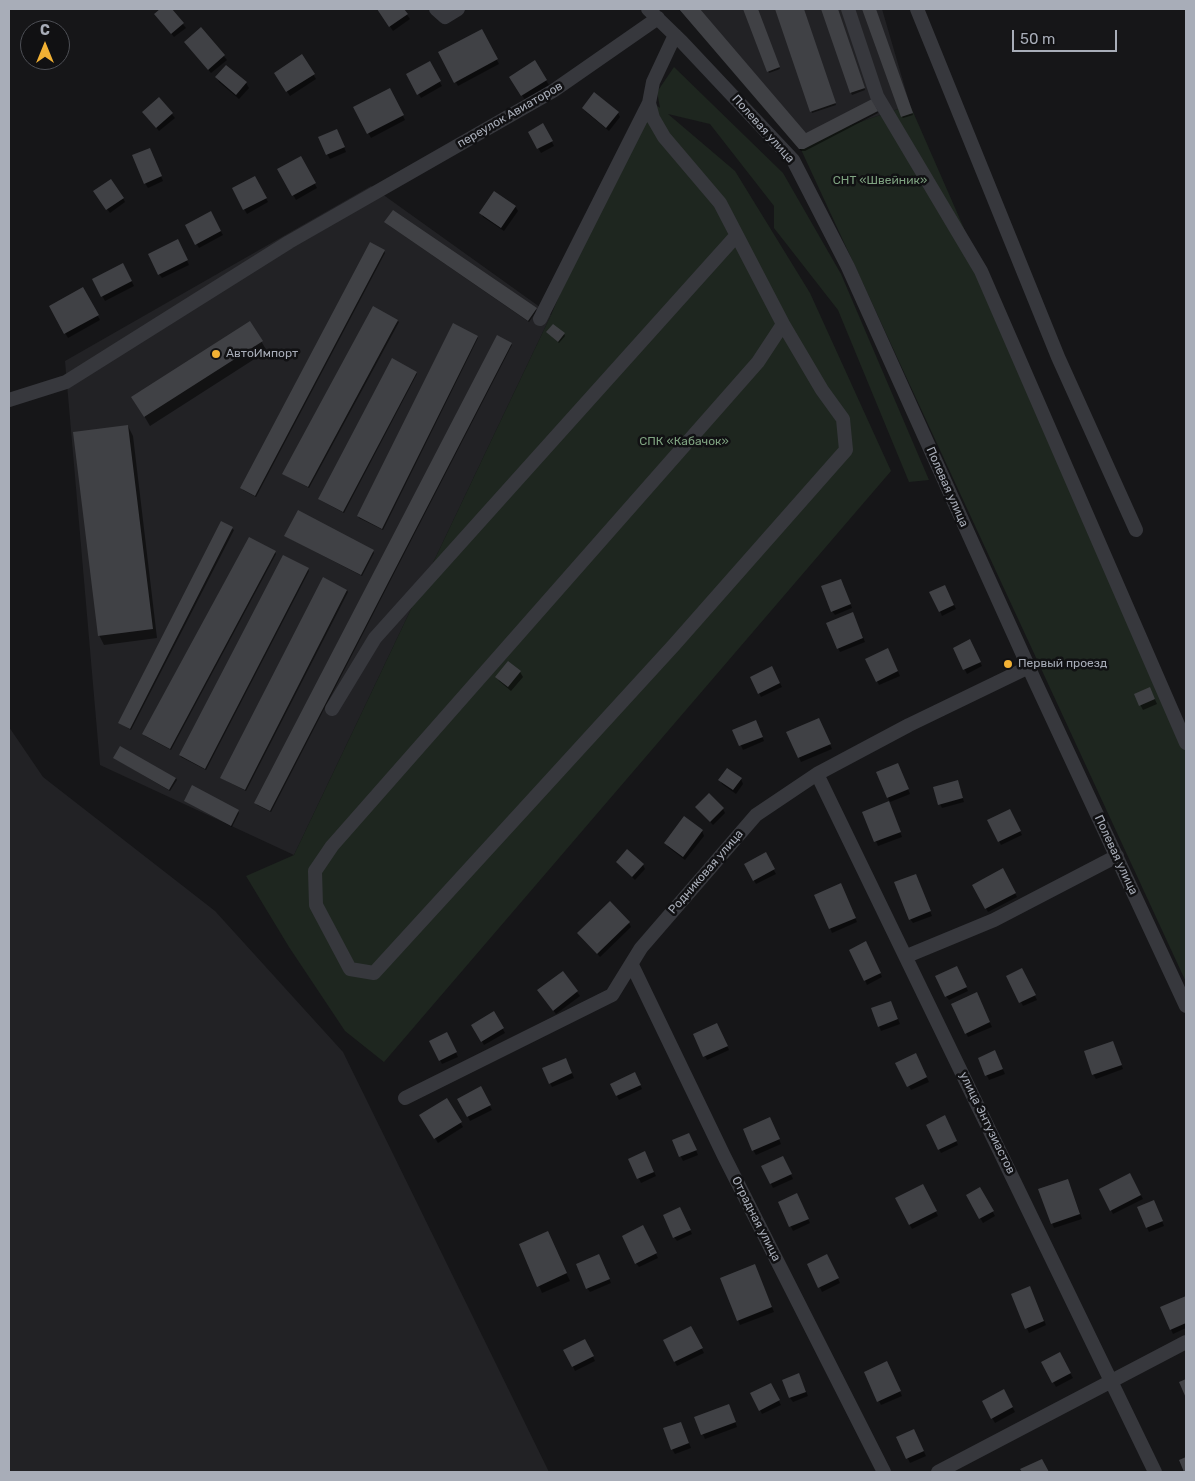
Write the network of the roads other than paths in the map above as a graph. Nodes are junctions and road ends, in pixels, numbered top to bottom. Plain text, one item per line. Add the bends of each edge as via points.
1 (436, 9) edge
2 (458, 9) edge
3 (848, 9) edge
4 (917, 9) edge
5 (653, 14) edge
6 (675, 35) junction
7 (649, 103) junction
8 (736, 236) junction
9 (540, 319) dead end
10 (784, 324) junction
11 (9, 400) edge
12 (1136, 530) dead end
13 (1029, 667) junction
14 (332, 709) dead end
15 (1186, 743) edge
16 (817, 774) junction
17 (1117, 856) junction
18 (907, 956) junction
19 (632, 965) junction
20 (1186, 1006) edge
21 (405, 1098) dead end
22 (1186, 1342) edge
23 (1112, 1383) junction
24 (884, 1472) edge
25 (938, 1472) edge
26 (1155, 1472) edge

1 - 2 street via 445,17
3 - 15 street via 877,96 980,271
4 - 12 street via 1058,357
5 - 6 street, Полевая улица
5 - 11 street, переулок Авиаторов via 553,91 258,261 66,382
6 - 7 street via 653,82
6 - 13 street, Полевая улица via 793,160 848,267
7 - 8 street via 664,137 720,204
7 - 9 street
8 - 10 street
8 - 14 street via 375,638
10 - 10 street via 822,390 843,419 846,450 674,645 374,972 350,969 316,905 315,871 339,838 758,362
13 - 16 street, Родниковая улица
13 - 17 street, Полевая улица
16 - 18 street, улица Энтузиастов
16 - 19 street, Родниковая улица via 756,815 641,948
17 - 18 street via 994,920
17 - 20 street, Полевая улица
18 - 23 street, улица Энтузиастов
19 - 21 street, Родниковая улица via 612,995
19 - 24 street, Отрадная улица via 724,1156
22 - 23 street
23 - 25 street
23 - 26 street, улица Энтузиастов

